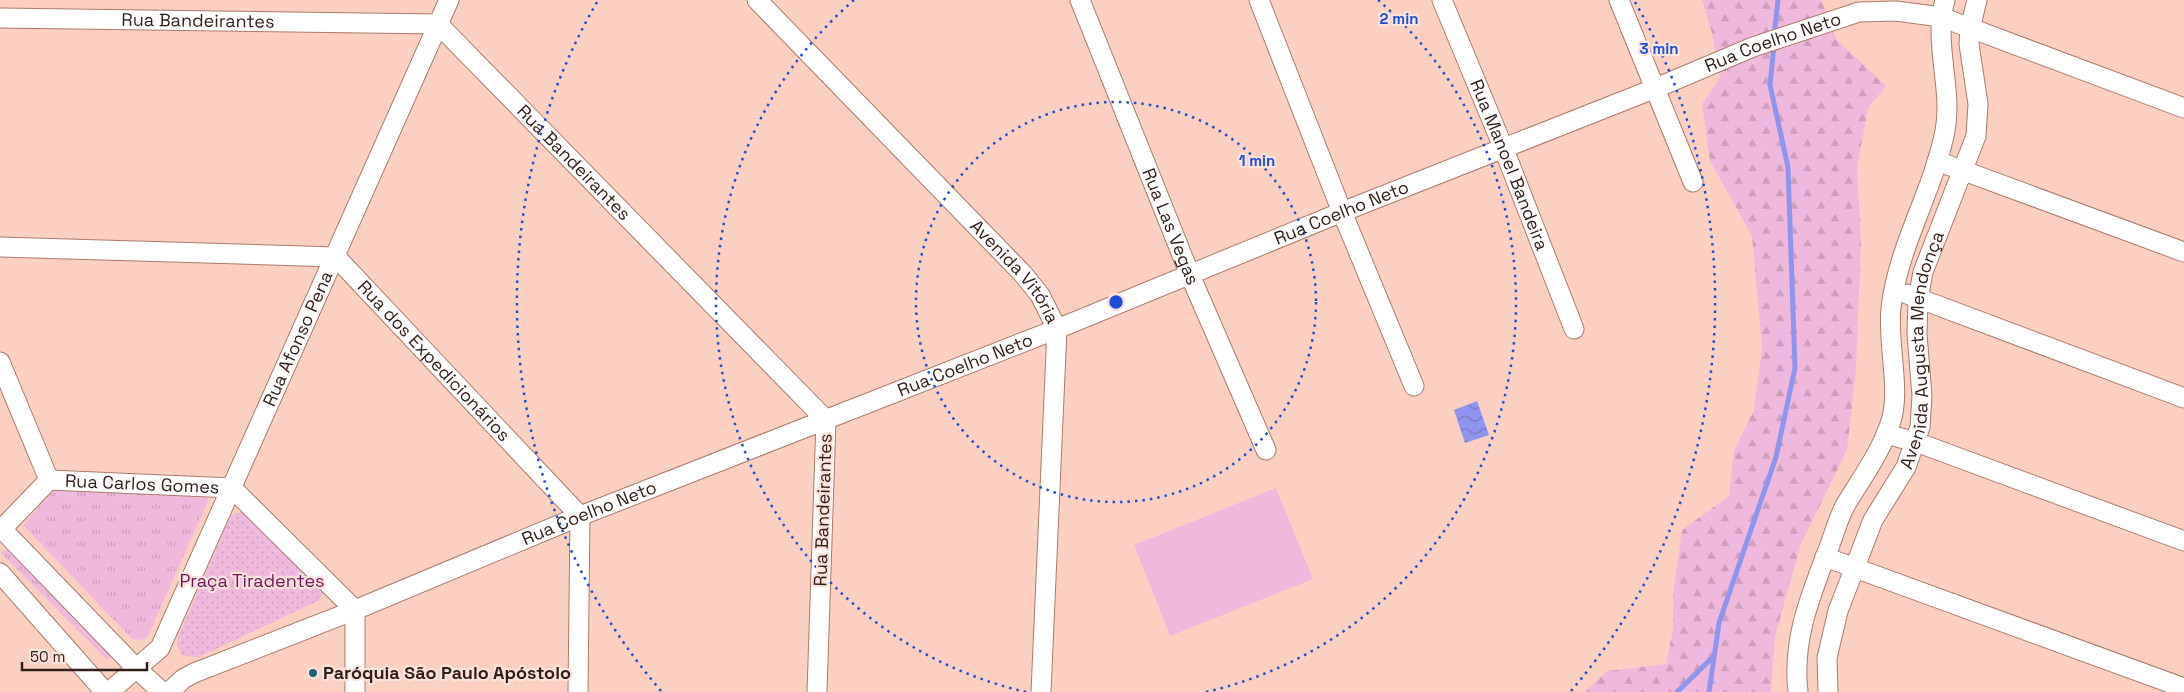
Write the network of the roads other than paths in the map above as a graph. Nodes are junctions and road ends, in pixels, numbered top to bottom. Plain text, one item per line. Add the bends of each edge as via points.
1 (449, 0) edge
2 (757, 0) edge
3 (1080, 0) edge
4 (1259, 0) edge
5 (1442, 0) edge
6 (1619, 0) edge
7 (1977, 0) edge
8 (1943, 8) edge
9 (0, 18) edge
10 (438, 24) junction
11 (1970, 29) junction
12 (1656, 88) junction
13 (2184, 108) edge
14 (1503, 147) junction
15 (1937, 161) junction
16 (1962, 170) junction
17 (1693, 182) dead end
18 (1342, 212) junction
19 (0, 247) edge
20 (2184, 252) edge
21 (336, 257) junction
22 (1190, 275) junction
23 (1893, 290) junction
24 (1918, 299) junction
25 (1057, 329) junction
26 (1574, 329) dead end
27 (0, 362) edge
28 (1414, 386) dead end
29 (2184, 398) edge
30 (826, 420) junction
31 (1886, 434) junction
32 (1916, 442) junction
33 (1266, 450) dead end
34 (49, 480) junction
35 (232, 488) junction
36 (580, 516) junction
37 (1, 529) edge
38 (2184, 541) edge
39 (1825, 558) junction
40 (1855, 568) junction
41 (0, 572) edge
42 (355, 610) junction
43 (136, 668) junction
44 (2184, 688) edge
45 (107, 692) edge
46 (162, 692) edge
47 (169, 692) edge
48 (355, 692) edge
49 (578, 692) edge
50 (817, 692) edge
51 (1041, 692) edge
52 (1798, 692) edge
53 (1828, 692) edge

1 - 10 street, Rua Afonso Pena
2 - 25 street, Avenida Vitória via 1023,274 1040,295
3 - 22 street, Rua Las Vegas
4 - 18 street
5 - 14 street, Rua Manoel Bandeira
6 - 12 street
7 - 11 street, Avenida Augusta Mendonça
8 - 11 street, Rua Coelho Neto
8 - 12 street, Rua Coelho Neto via 1859,12 1798,30
8 - 15 street via 1947,118
9 - 10 street, Rua Bandeirantes
10 - 21 street, Rua Afonso Pena
10 - 30 street, Rua Bandeirantes
11 - 13 street, Rua Coelho Neto
11 - 16 street, Avenida Augusta Mendonça via 1978,120 1972,148
12 - 14 street, Rua Coelho Neto
12 - 17 street
14 - 18 street, Rua Coelho Neto
14 - 26 street, Rua Manoel Bandeira
15 - 16 street
15 - 23 street via 1905,246
16 - 20 street
16 - 24 street, Avenida Augusta Mendonça via 1923,272
18 - 22 street, Rua Coelho Neto
18 - 28 street
19 - 21 street
21 - 35 street, Rua Afonso Pena
21 - 36 street, Rua dos Expedicionários
22 - 25 street, Rua Coelho Neto
22 - 33 street, Rua Las Vegas
23 - 24 street
23 - 31 street via 1890,311 1894,397
24 - 29 street
24 - 32 street, Avenida Augusta Mendonça via 1916,334 1922,396
25 - 30 street, Rua Coelho Neto
25 - 51 street, Avenida Vitória
27 - 34 street
30 - 36 street, Rua Coelho Neto
30 - 50 street, Rua Bandeirantes
31 - 32 street
31 - 39 street via 1879,452 1845,506
32 - 38 street
32 - 40 street, Avenida Augusta Mendonça via 1906,467 1873,520
34 - 35 street, Rua Carlos Gomes
34 - 37 street, Rua Carlos Gomes
35 - 42 street, Rua Carlos Gomes
35 - 43 street, Rua Afonso Pena via 160,648
36 - 42 street, Rua Coelho Neto
36 - 49 street
37 - 43 street
39 - 40 street
39 - 52 street via 1799,637
40 - 44 street
40 - 53 street, Avenida Augusta Mendonça via 1829,642
41 - 45 street
42 - 47 street, Rua Coelho Neto via 194,673
42 - 48 street
43 - 45 street, Rua Afonso Pena
43 - 46 street

